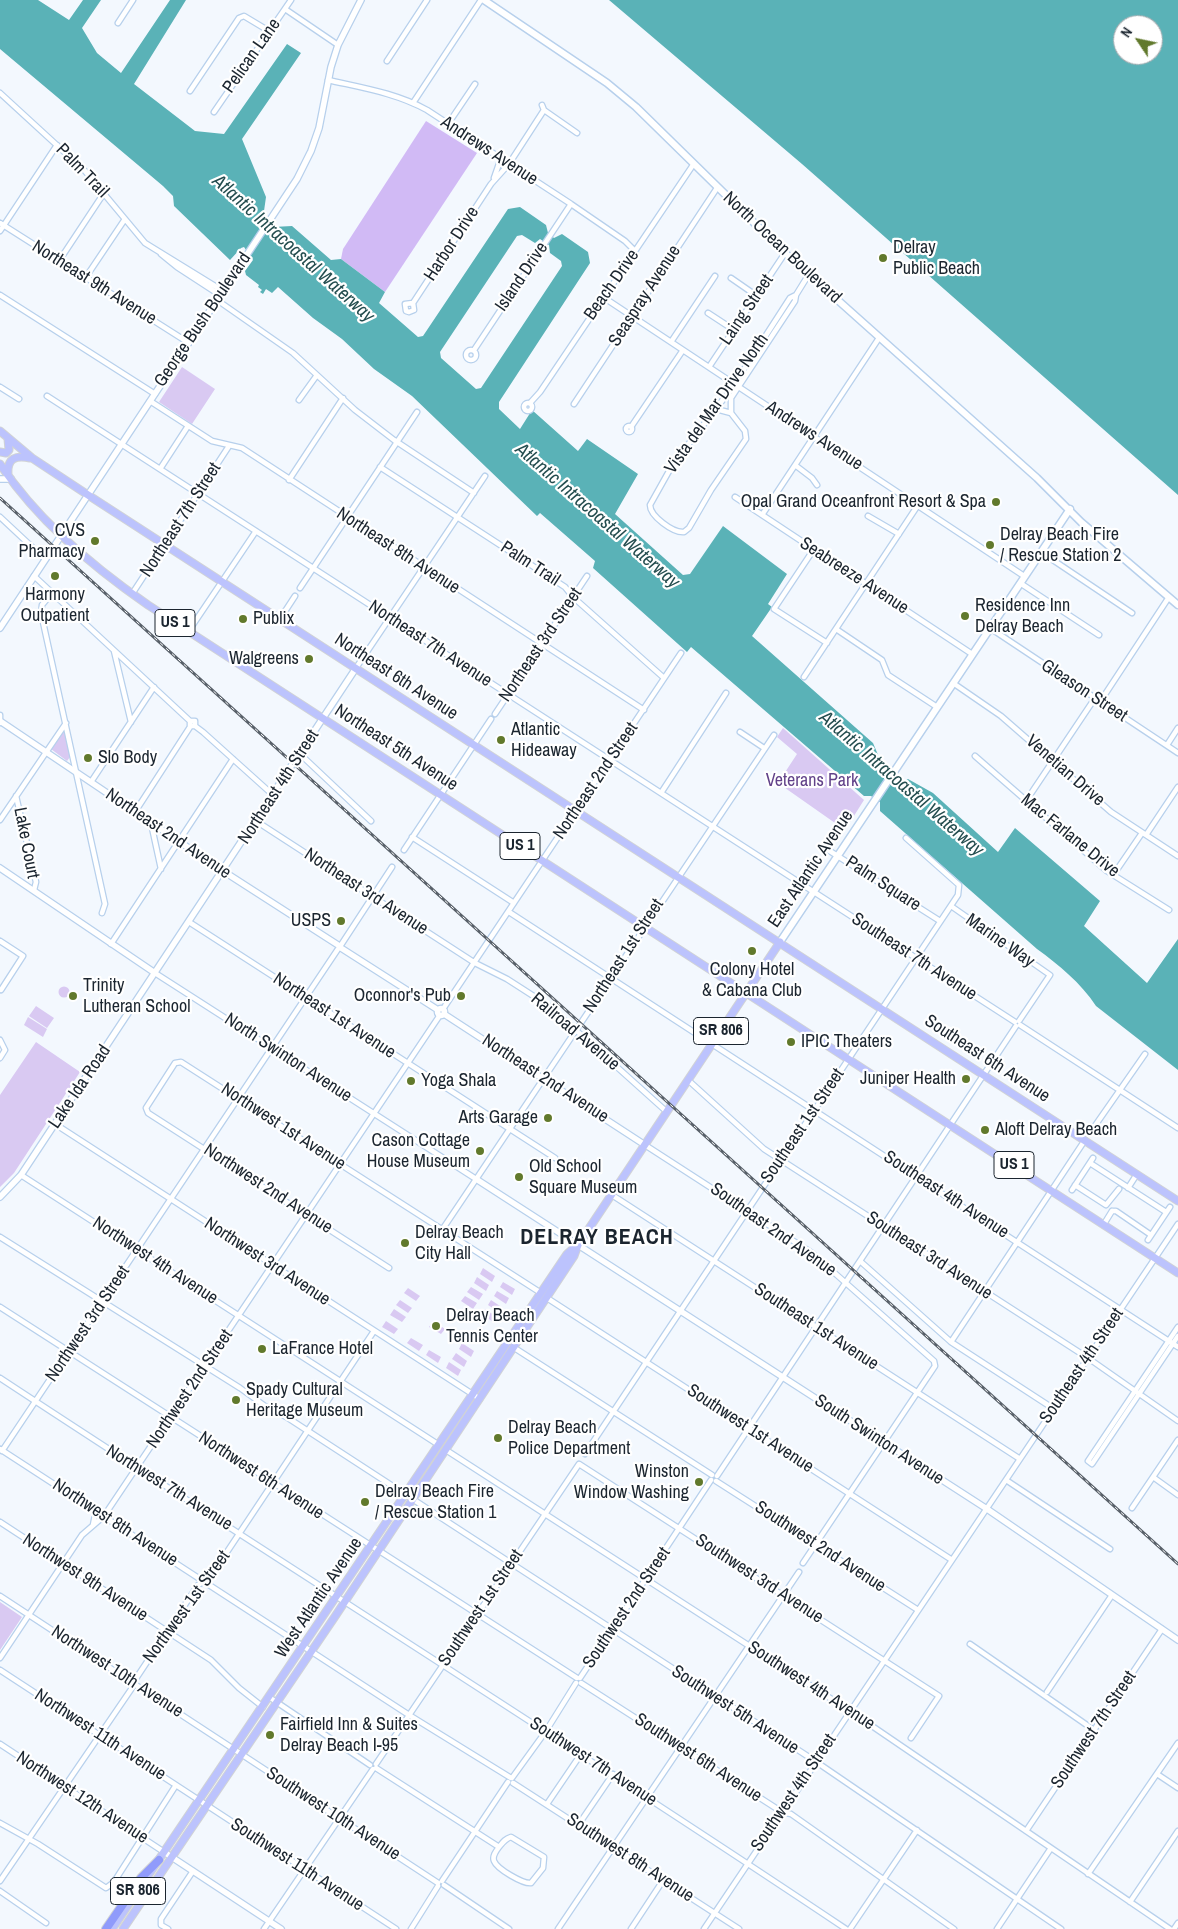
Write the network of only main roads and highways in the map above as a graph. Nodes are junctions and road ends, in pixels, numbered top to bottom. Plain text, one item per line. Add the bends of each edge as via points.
1 (482, 0) edge
2 (0, 431) edge
3 (8, 438) junction
4 (0, 452) edge
5 (32, 458) junction
6 (0, 464) edge
7 (9, 477) junction
8 (1070, 509) junction
9 (1178, 605) edge
10 (780, 942) junction
11 (746, 993) junction
12 (1178, 1201) edge
13 (578, 1245) junction
14 (1178, 1272) edge
15 (544, 1296) junction
16 (510, 1346) junction
17 (449, 1430) junction
18 (439, 1445) junction
19 (446, 1450) junction
20 (437, 1464) junction
21 (308, 1649) junction
22 (237, 1751) junction
23 (168, 1854) junction
24 (159, 1860) junction
25 (105, 1929) edge
26 (112, 1929) edge
27 (123, 1929) edge

1 - 8 main road, North Ocean Boulevard via 607,83 636,107 786,253
2 - 3 main road, Northeast 6th Avenue
3 - 4 main road via 9,450
3 - 5 main road, Northeast 6th Avenue
5 - 7 main road via 21,456 12,459 8,465
5 - 10 main road, Northeast 6th Avenue
6 - 7 main road, US 1
7 - 11 main road, Northeast 5th Avenue / US 1 via 62,534 132,594
8 - 9 main road, North Ocean Boulevard
8 - 10 main road, East Atlantic Avenue / SR 806
10 - 11 main road, East Atlantic Avenue / SR 806
10 - 12 main road, Southeast 6th Avenue
11 - 13 main road, East Atlantic Avenue / SR 806
11 - 14 main road, US 1
13 - 15 main road, West Atlantic Avenue / SR 806 via 574,1256
13 - 15 main road, SR 806 via 567,1254 547,1285
15 - 16 main road, West Atlantic Avenue / SR 806
15 - 16 main road, West Atlantic Avenue / SR 806 via 542,1306
16 - 17 main road, West Atlantic Avenue / SR 806
16 - 19 main road, West Atlantic Avenue / SR 806 via 480,1400
17 - 18 main road, West Atlantic Avenue / SR 806
17 - 19 main road
18 - 20 main road
18 - 21 main road, West Atlantic Avenue / SR 806 via 338,1597
19 - 20 main road, West Atlantic Avenue / SR 806
20 - 21 main road, West Atlantic Avenue / SR 806 via 345,1601
21 - 22 main road, West Atlantic Avenue / SR 806 via 276,1702
21 - 22 main road, West Atlantic Avenue / SR 806 via 269,1697
22 - 23 main road, West Atlantic Avenue / SR 806
23 - 24 main road, West Atlantic Avenue / SR 806
23 - 27 main road, West Atlantic Avenue / SR 806
24 - 25 highway via 141,1878
24 - 26 main road, West Atlantic Avenue / SR 806

